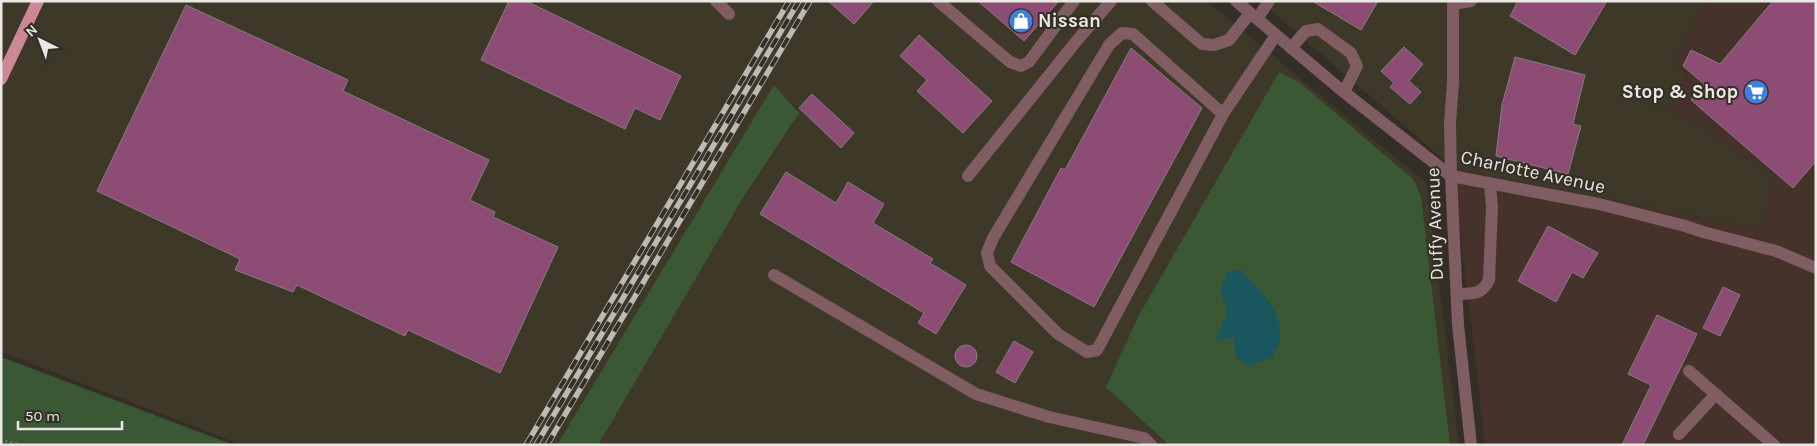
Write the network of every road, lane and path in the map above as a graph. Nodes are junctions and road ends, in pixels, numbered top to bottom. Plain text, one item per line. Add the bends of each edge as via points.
1 (38, 1) edge
2 (716, 1) edge
3 (938, 1) edge
4 (1074, 1) edge
5 (1111, 1) edge
6 (1152, 1) edge
7 (1236, 1) edge
8 (1269, 1) edge
9 (1472, 1) edge
10 (1453, 3) edge
11 (730, 14) dead end
12 (1253, 16) junction
13 (1276, 35) junction
14 (1291, 48) junction
15 (1, 79) edge
16 (1344, 92) junction
17 (1223, 114) junction
18 (968, 176) dead end
19 (1451, 176) junction
20 (1490, 184) junction
21 (1816, 268) edge
22 (774, 275) dead end
23 (1457, 294) junction
24 (1689, 371) dead end
25 (1716, 394) junction
26 (1679, 434) dead end
27 (1, 440) edge
28 (22, 445) edge
29 (1151, 445) edge
30 (1471, 445) edge
31 (1774, 445) edge

1 - 15 main road
2 - 11 street
3 - 4 street via 1010,62 1020,66 1029,62
5 - 18 street
6 - 12 street via 1202,44 1214,45 1229,40
7 - 12 street, Charlotte Avenue
8 - 12 street
9 - 10 street
10 - 19 street, Duffy Avenue
12 - 13 street, Charlotte Avenue
13 - 14 street, Charlotte Avenue
13 - 17 street
14 - 16 street, Charlotte Avenue
14 - 16 street via 1306,31 1318,29 1351,54 1357,66
16 - 19 street, Charlotte Avenue
17 - 17 street via 1097,350 1087,352 1058,334 990,266 987,253 993,238 1109,46 1122,34 1133,34
19 - 20 street, Charlotte Avenue
19 - 23 street, Duffy Avenue
20 - 21 street, Charlotte Avenue via 1599,204 1685,226 1776,251
20 - 23 street via 1489,280 1480,292
22 - 29 street via 976,394 1049,417 1144,438
23 - 30 street, Duffy Avenue
24 - 25 street
25 - 26 street
25 - 31 street
27 - 28 path

